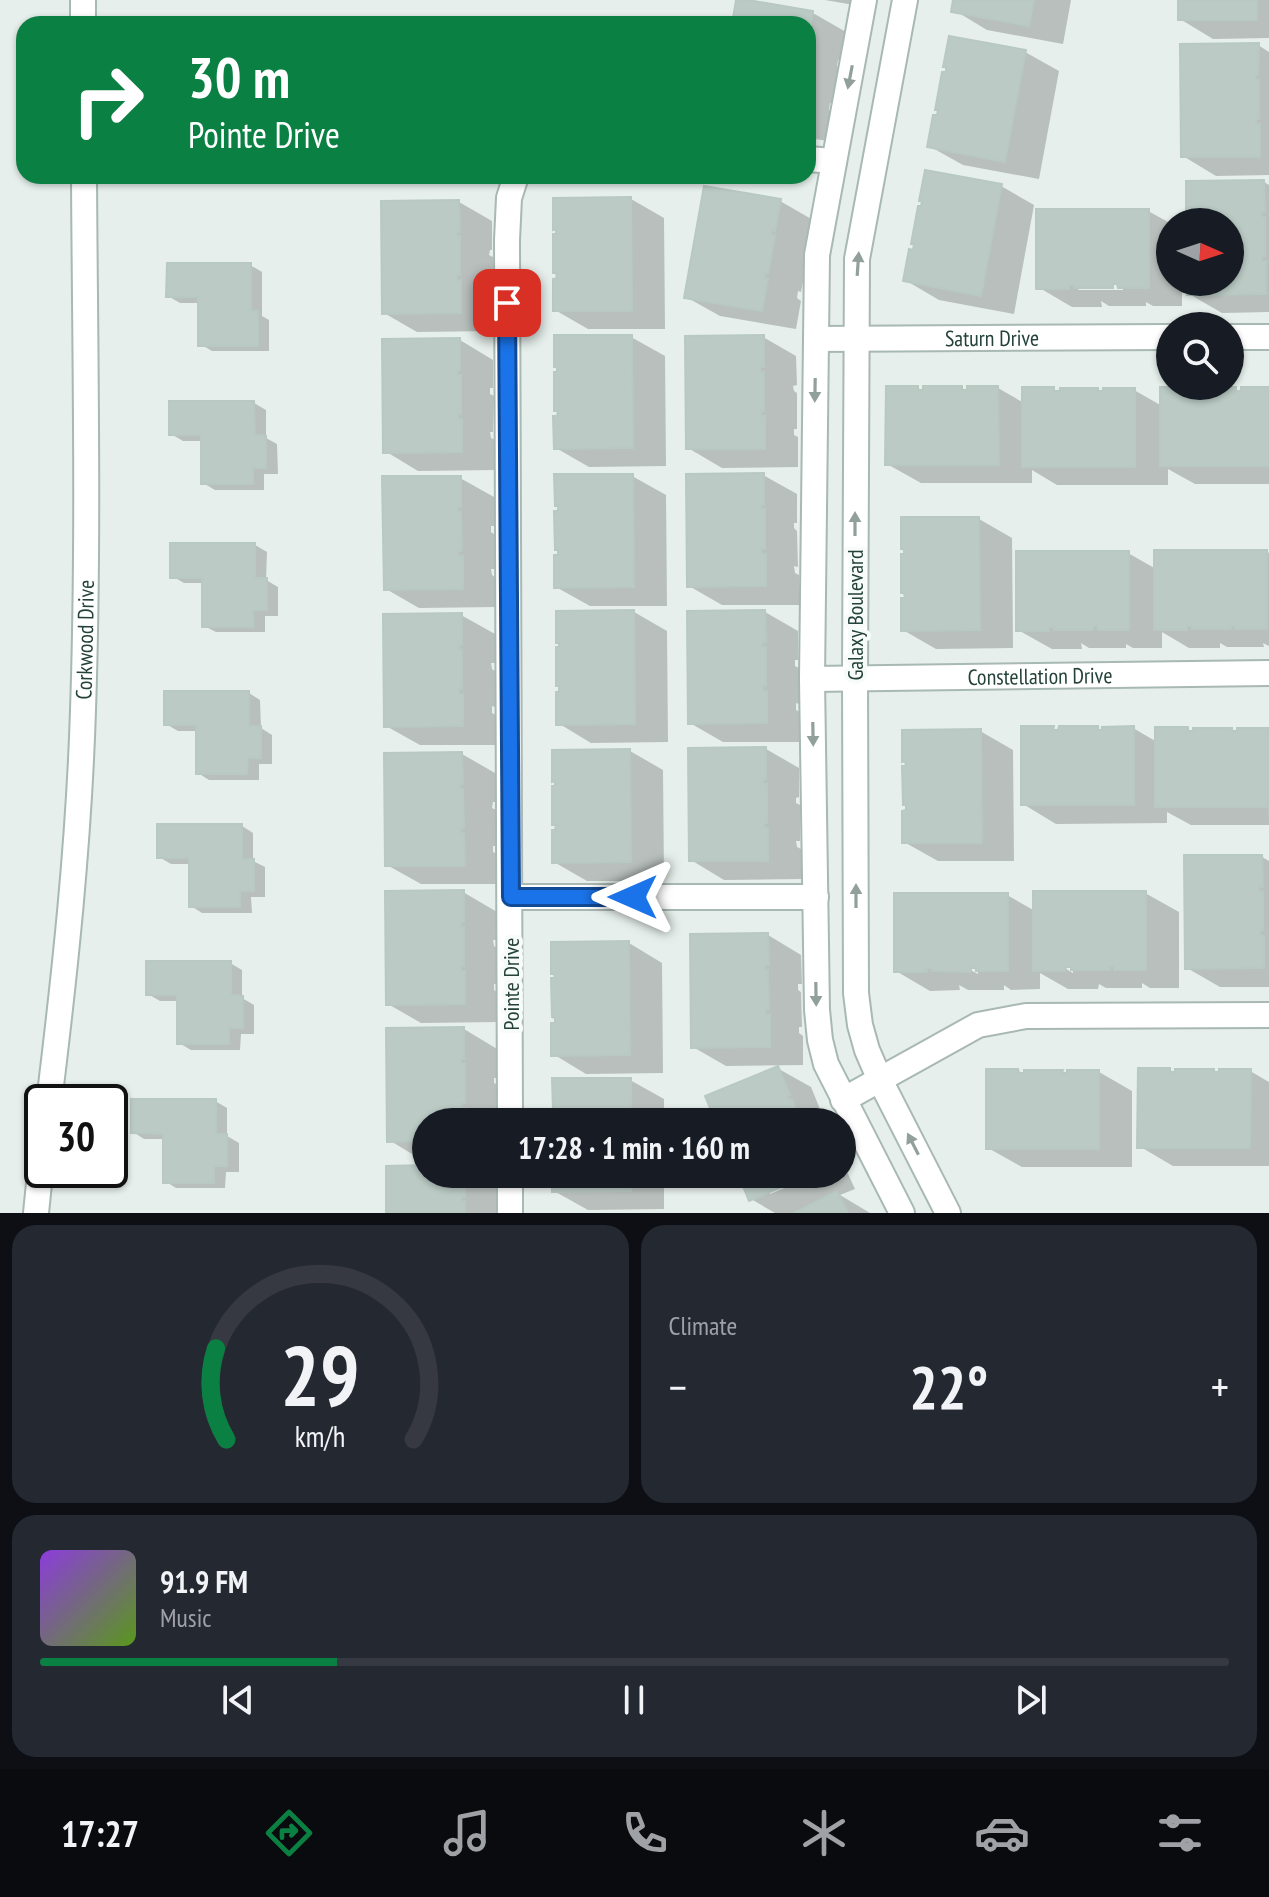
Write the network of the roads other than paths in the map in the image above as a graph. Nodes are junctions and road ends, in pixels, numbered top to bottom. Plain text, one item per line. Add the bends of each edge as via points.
1 (864, 0) edge
2 (905, 0) edge
3 (816, 160) edge
4 (834, 161) junction
5 (84, 184) edge
6 (513, 184) edge
7 (1156, 337) edge
8 (1244, 337) edge
9 (1269, 337) edge
10 (816, 339) junction
11 (856, 340) junction
12 (1269, 673) edge
13 (855, 677) junction
14 (812, 679) junction
15 (511, 897) junction
16 (816, 897) junction
17 (1269, 1015) edge
18 (880, 1080) junction
19 (51, 1084) edge
20 (843, 1100) junction
21 (510, 1108) edge
22 (39, 1188) edge
23 (510, 1188) edge
24 (36, 1213) edge
25 (510, 1213) edge
26 (902, 1213) edge
27 (948, 1213) edge

1 -> 4 street, Galaxy Boulevard
11 -> 2 street, Galaxy Boulevard via 857,259
3 - 4 street
4 - 10 street, Galaxy Boulevard via 817,255
5 - 19 street, Corkwood Drive via 83,712
6 - 15 street, Pointe Drive via 507,240
7 - 11 street, Saturn Drive
8 - 9 street
10 - 11 street, Saturn Drive
10 -> 14 street, Galaxy Boulevard
13 -> 11 street, Galaxy Boulevard
12 - 13 street, Constellation Drive
13 - 14 street, Constellation Drive
18 -> 13 street, Galaxy Boulevard via 860,1025 856,993
14 -> 16 street, Galaxy Boulevard
15 - 16 street
15 - 21 street, Pointe Drive
16 -> 20 street, Galaxy Boulevard via 820,1040
17 - 18 street via 1026,1016 978,1025
18 - 20 street
27 -> 18 street, Galaxy Boulevard
20 - 26 street, Galaxy Boulevard
22 - 24 street
23 - 25 street

